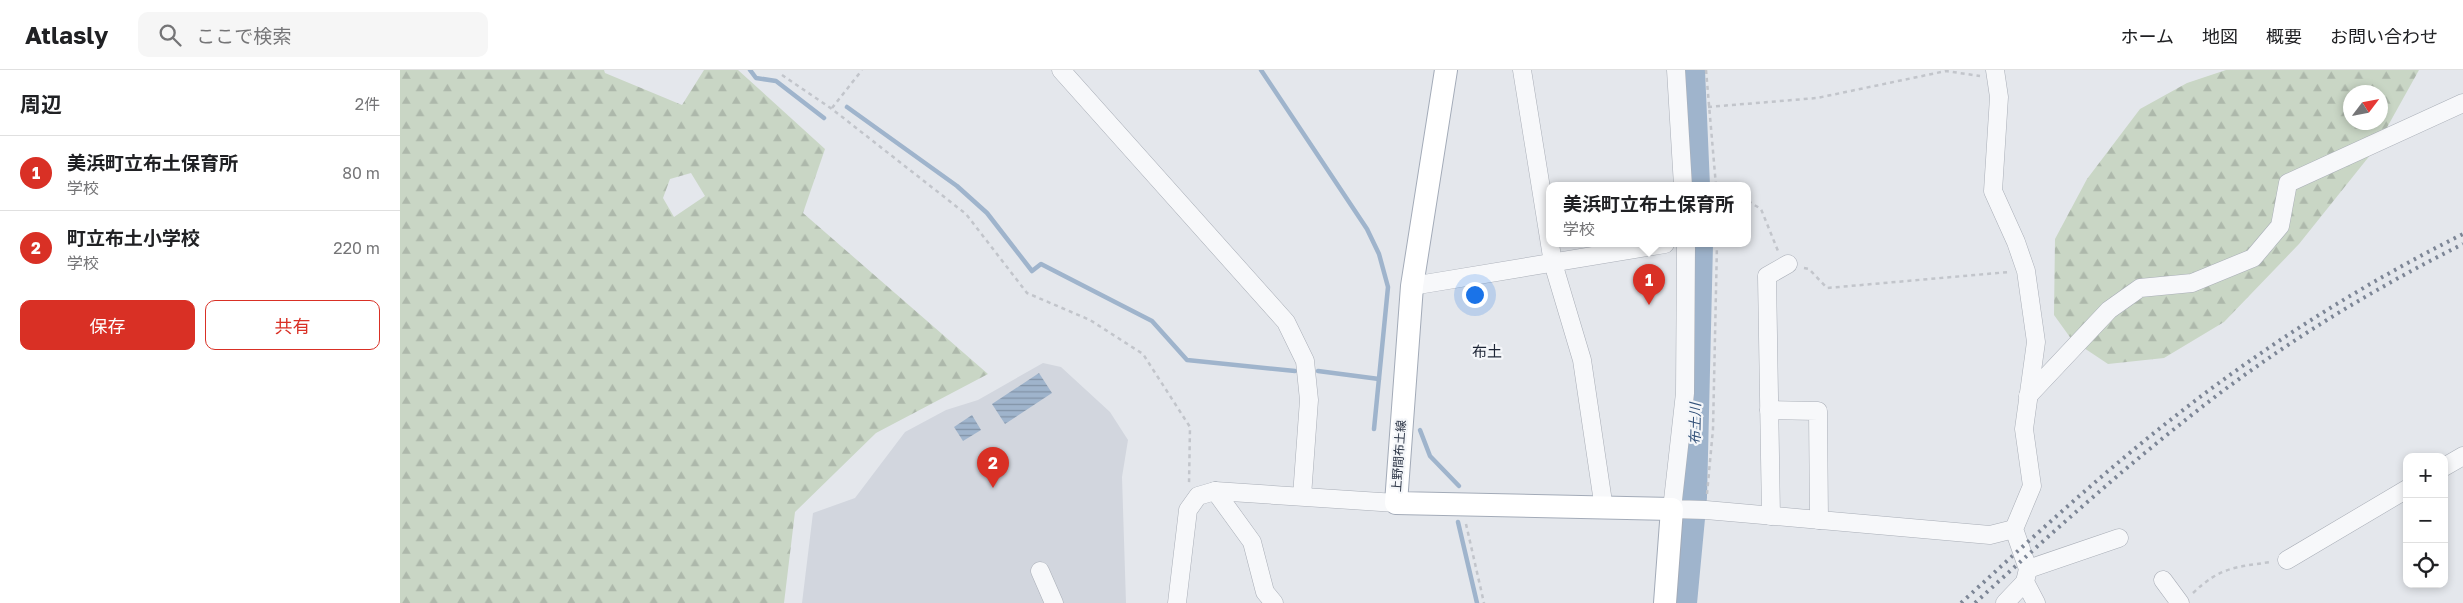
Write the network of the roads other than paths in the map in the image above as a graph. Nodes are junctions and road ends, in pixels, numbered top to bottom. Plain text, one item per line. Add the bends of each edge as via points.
1 (1061, 70) edge
2 (1522, 70) edge
3 (1676, 70) edge
4 (1448, 71) edge
5 (1998, 73) edge
6 (2463, 103) edge
7 (1682, 182) edge
8 (1546, 219) edge
9 (1550, 247) edge
10 (1647, 247) edge
11 (1686, 247) edge
12 (1553, 263) junction
13 (1788, 264) road end
14 (1412, 286) junction
15 (2028, 396) junction
16 (1769, 410) junction
17 (2463, 456) edge
18 (2448, 465) edge
19 (1215, 491) junction
20 (2403, 491) edge
21 (1302, 496) junction
22 (1396, 503) junction
23 (1604, 509) junction
24 (1678, 509) junction
25 (1771, 516) junction
26 (1819, 520) junction
27 (2014, 529) junction
28 (2119, 538) dead end
29 (2288, 560) road end
30 (1040, 571) dead end
31 (2027, 576) junction
32 (2163, 580) dead end
33 (2185, 600) edge
34 (1054, 603) edge
35 (1177, 603) edge
36 (1274, 603) edge
37 (1665, 603) edge
38 (2005, 603) edge
39 (2036, 603) edge

1 - 21 street via 1286,322 1305,361 1309,400
2 - 8 street
3 - 7 street
4 - 14 main road, 上野間布土線
5 - 15 street via 1993,191 2026,270 2036,342
6 - 15 street via 2288,183 2280,226 2253,258 2192,283 2140,288 2109,310
9 - 12 street
10 - 12 street
11 - 24 street via 1685,392
12 - 14 street
12 - 23 street via 1582,360
13 - 16 street via 1766,276
14 - 22 main road, 上野間布土線
15 - 27 street via 2024,430 2032,486
16 - 25 street
16 - 26 street via 1818,410
17 - 18 street
19 - 21 street
19 - 35 street via 1198,496 1188,510
19 - 36 street via 1252,542 1266,592
20 - 29 street
21 - 22 street
22 - 23 main road, 上野間布土線
23 - 24 main road, 上野間布土線
24 - 25 street
24 - 37 main road
25 - 26 street
26 - 27 street via 1990,535
27 - 31 street
28 - 31 street
30 - 34 street
31 - 38 street
31 - 39 street
32 - 33 street

